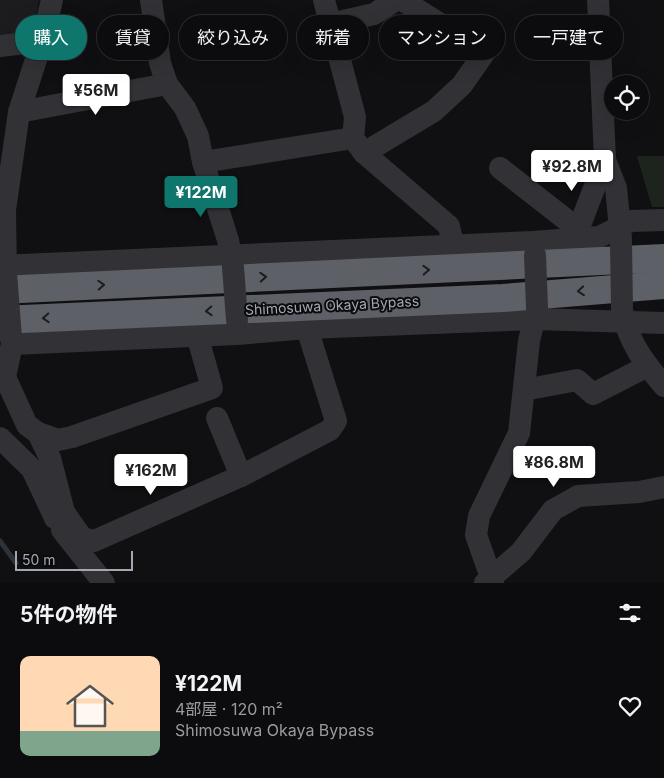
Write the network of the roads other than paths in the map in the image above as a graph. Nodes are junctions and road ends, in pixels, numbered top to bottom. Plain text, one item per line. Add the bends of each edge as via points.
1 (52, 0) edge
2 (151, 0) edge
3 (324, 0) edge
4 (396, 0) edge
5 (402, 0) edge
6 (598, 0) edge
7 (48, 15) edge
8 (328, 15) edge
9 (369, 15) edge
10 (15, 45) edge
11 (0, 46) edge
12 (36, 60) edge
13 (340, 60) edge
14 (166, 84) junction
15 (19, 112) junction
16 (358, 145) junction
17 (605, 160) junction
18 (203, 162) junction
19 (500, 168) dead end
20 (664, 220) edge
21 (577, 233) junction
22 (621, 234) junction
23 (453, 245) junction
24 (534, 248) junction
25 (664, 258) edge
26 (232, 261) junction
27 (3, 273) edge
28 (664, 285) edge
29 (536, 313) junction
30 (664, 323) edge
31 (237, 327) junction
32 (307, 328) junction
33 (625, 329) junction
34 (8, 334) edge
35 (197, 335) junction
36 (638, 371) dead end
37 (664, 386) edge
38 (524, 390) junction
39 (216, 418) dead end
40 (38, 433) junction
41 (0, 438) edge
42 (242, 476) junction
43 (664, 487) edge
44 (61, 518) junction
45 (490, 582) edge
46 (104, 583) edge

1 - 7 street
2 - 14 street
3 - 8 street
4 - 9 street
5 - 16 street via 485,52 462,85 434,111
6 - 17 street
10 - 11 street
12 - 15 street
13 - 16 street via 355,117
14 - 15 street
14 - 18 street via 185,108 198,136
15 - 27 street via 5,210
16 - 18 street
16 - 23 street via 449,226
17 - 21 street
17 - 22 street via 616,188
18 - 26 street
19 - 21 street
20 - 22 street via 631,221
21 - 22 street via 599,237
21 - 24 street
22 - 33 street, bridge
23 - 24 street
23 - 26 street
24 - 29 street, bridge
27 -> 25 highway
26 - 27 street
26 - 31 street, bridge
27 - 34 street, bridge
28 -> 34 highway, Shimosuwa Okaya Bypass
29 - 32 street
29 - 33 street
29 - 38 street via 529,341
30 - 33 street
31 - 32 street
31 - 35 street
32 - 42 street via 336,421 330,430
33 - 37 street via 644,362
34 - 35 street
34 - 40 street via 5,377 27,425
35 - 40 street via 212,388 72,437 58,440
36 - 38 street via 594,394 577,380
38 - 45 street via 519,434 479,516 476,535
39 - 42 street
40 - 44 street via 50,458
41 - 44 street via 32,469
42 - 44 street via 94,542 82,538
43 - 45 street via 578,496 553,510 521,552
44 - 46 street

